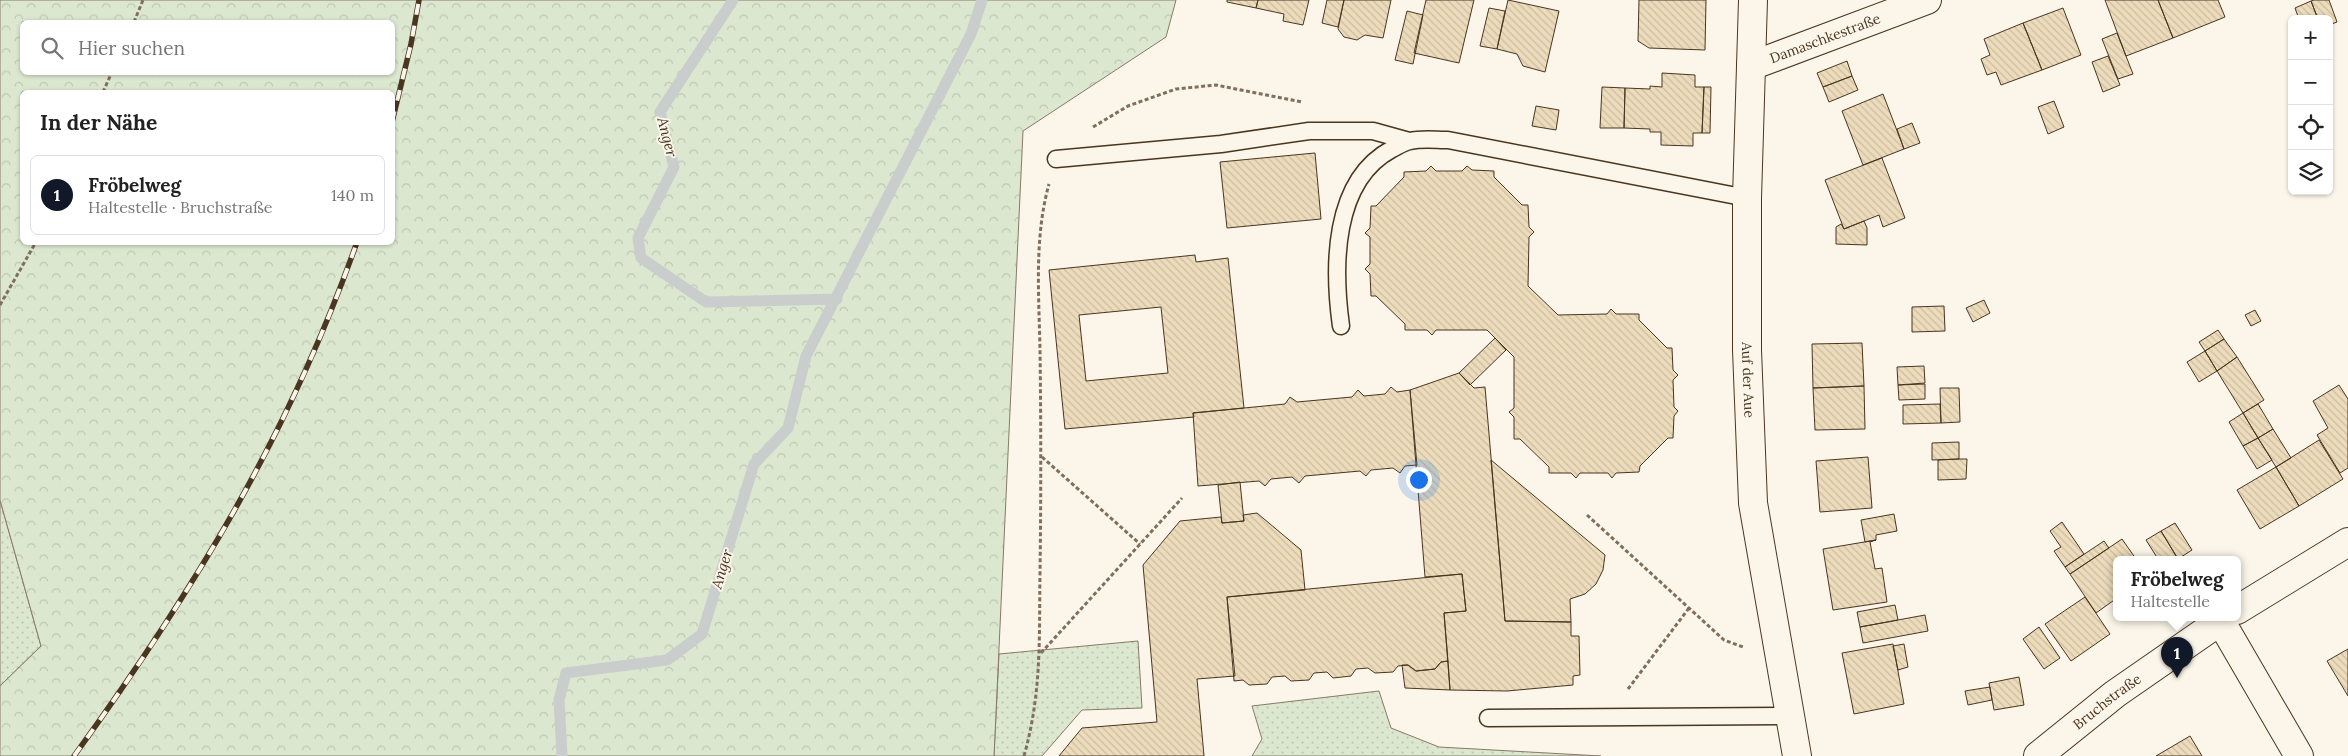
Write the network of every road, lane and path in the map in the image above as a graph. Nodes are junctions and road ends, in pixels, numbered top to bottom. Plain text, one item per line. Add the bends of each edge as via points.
1 (144, 0) edge
2 (1753, 0) edge
3 (1927, 0) edge
4 (135, 20) edge
5 (1752, 66) junction
6 (111, 75) edge
7 (105, 90) edge
8 (1311, 104) dead end
9 (1409, 141) junction
10 (1056, 159) junction
11 (1747, 198) junction
12 (34, 245) edge
13 (0, 305) edge
14 (1341, 326) dead end
15 (1042, 457) junction
16 (1182, 498) dead end
17 (1587, 515) dead end
18 (2348, 542) edge
19 (1140, 544) junction
20 (1689, 608) junction
21 (2241, 608) edge
22 (2221, 621) edge
23 (2231, 621) edge
24 (1040, 654) junction
25 (1781, 660) junction
26 (1790, 716) junction
27 (1488, 718) dead end
28 (1607, 718) junction
29 (1024, 756) edge
30 (1797, 756) edge
31 (2038, 756) edge
32 (2300, 756) edge

1 - 4 path
2 - 5 street, Auf der Aue
3 - 5 street, Damaschkestraße
5 - 11 street, Auf der Aue
6 - 7 path
8 - 10 path via 1216,85 1176,89 1128,106 1084,132
9 - 10 lane via 1373,131 1309,131 1221,144
9 - 11 lane via 1448,140
9 - 14 lane via 1378,157 1353,189 1340,230 1337,272
10 - 15 path via 1042,209 1038,268
11 - 25 street, Auf der Aue via 1747,350 1753,503
12 - 13 path
15 - 19 path
15 - 24 path
16 - 19 path
17 - 20 path
18 - 21 street, Bruchstraße
19 - 24 path
20 - 25 path via 1724,640
20 - 28 path
22 - 31 street, Bruchstraße via 2115,694
23 - 32 street
24 - 29 path via 1036,706
25 - 26 street, Auf der Aue
26 - 28 lane
26 - 30 street, Auf der Aue
27 - 28 lane

